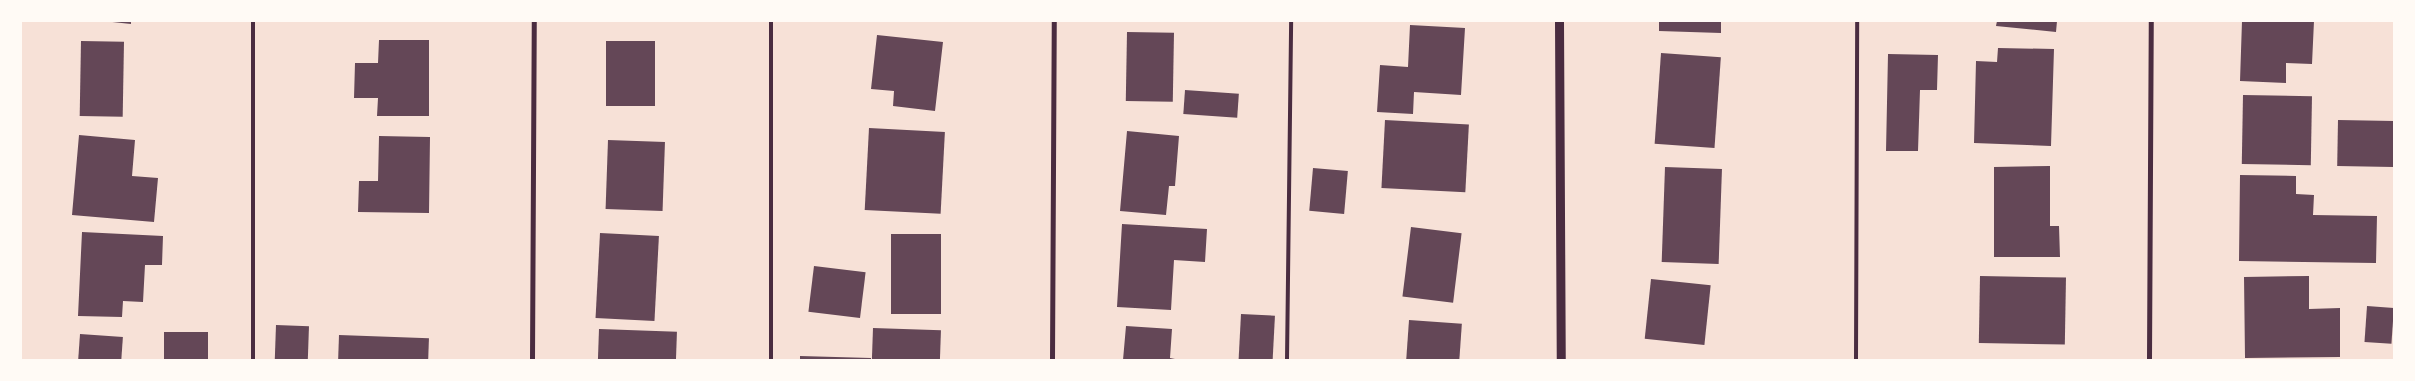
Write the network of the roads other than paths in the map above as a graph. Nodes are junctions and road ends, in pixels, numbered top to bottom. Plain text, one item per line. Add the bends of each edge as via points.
1 (253, 21) edge
2 (534, 21) edge
3 (771, 21) edge
4 (1054, 21) edge
5 (1291, 21) edge
6 (1559, 21) edge
7 (1856, 21) edge
8 (2151, 21) edge
9 (253, 360) edge
10 (532, 360) edge
11 (770, 360) edge
12 (1052, 360) edge
13 (1287, 360) edge
14 (1561, 360) edge
15 (1856, 360) edge
16 (2149, 360) edge

1 - 9 lane
2 - 10 street
3 - 11 lane
4 - 12 street
5 - 13 lane
6 - 14 street
7 - 15 lane
8 - 16 street

